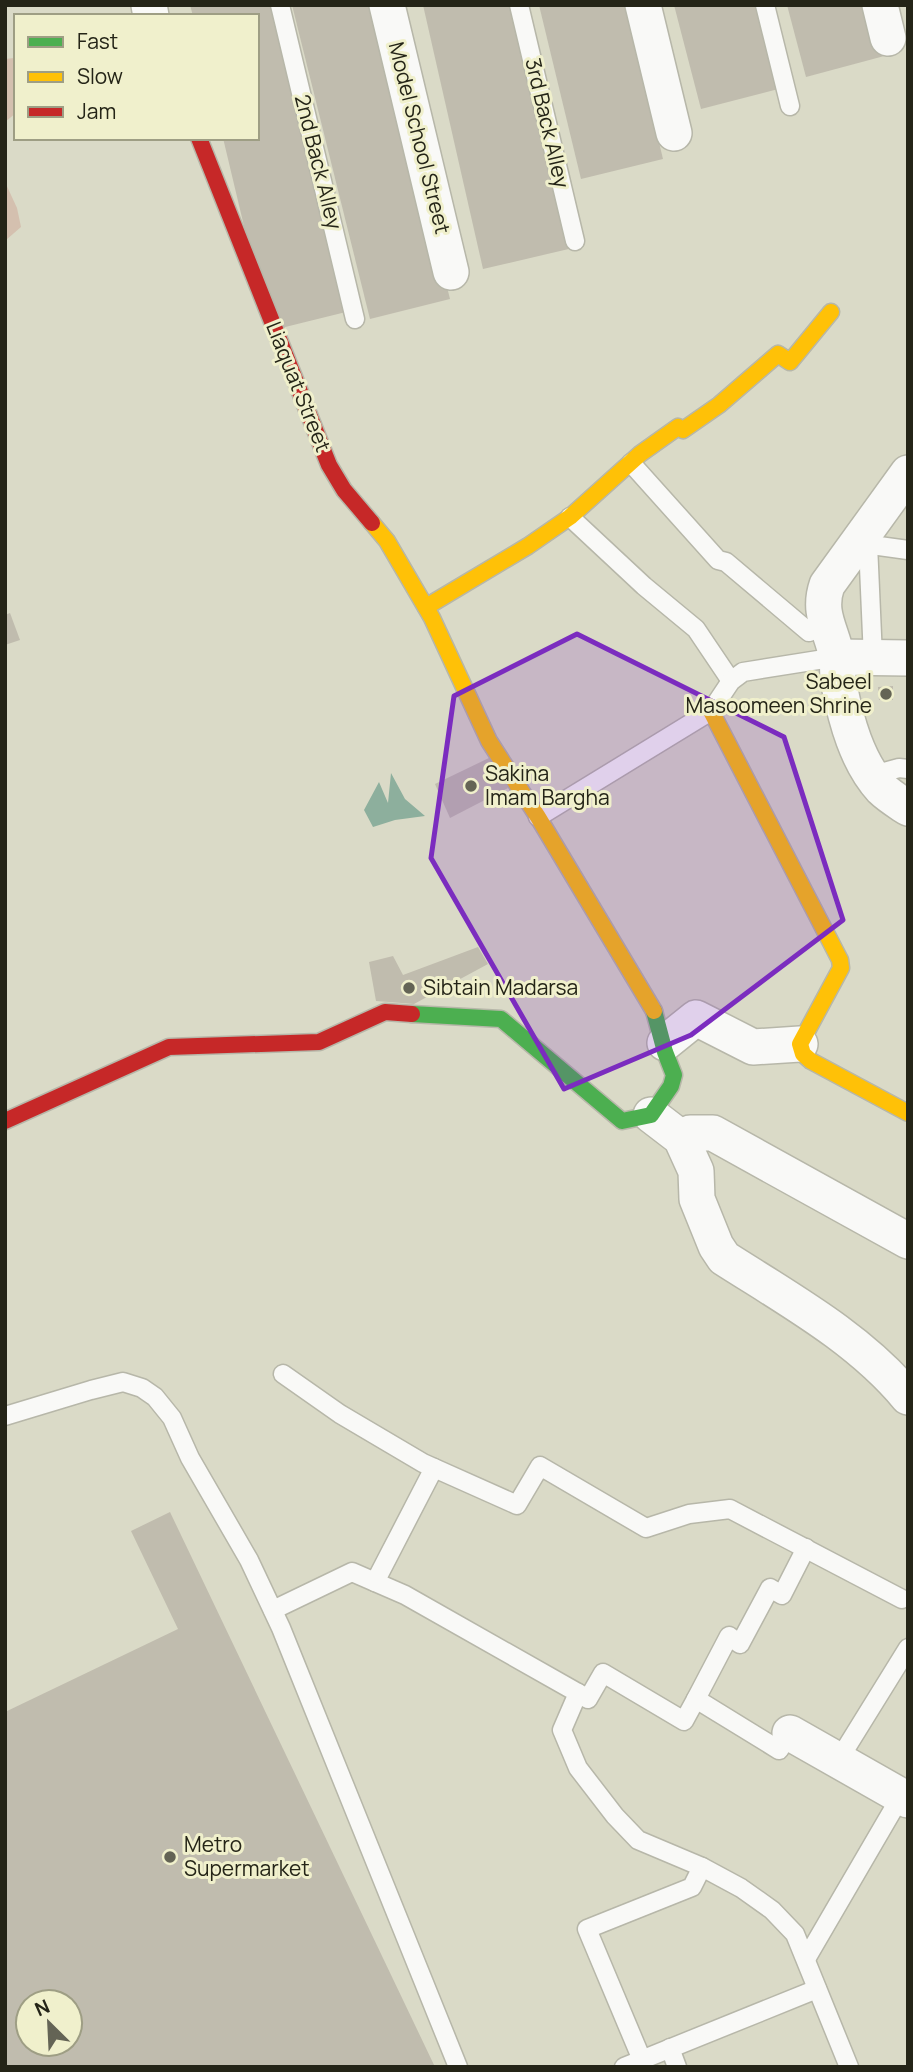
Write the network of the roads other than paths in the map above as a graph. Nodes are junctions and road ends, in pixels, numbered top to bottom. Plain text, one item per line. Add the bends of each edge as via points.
1 (280, 5) edge
2 (387, 5) edge
3 (519, 5) edge
4 (643, 5) edge
5 (765, 5) edge
6 (790, 106) dead end
7 (674, 133) dead end
8 (200, 140) edge
9 (575, 242) dead end
10 (452, 272) dead end
11 (831, 312) dead end
12 (355, 319) dead end
13 (631, 463) junction
14 (908, 473) edge
15 (570, 517) junction
16 (862, 544) junction
17 (908, 550) edge
18 (429, 612) junction
19 (832, 641) junction
20 (873, 658) junction
21 (908, 658) edge
22 (732, 681) junction
23 (711, 711) junction
24 (908, 769) edge
25 (873, 775) junction
26 (908, 808) edge
27 (538, 817) junction
28 (665, 1043) junction
29 (800, 1044) junction
30 (908, 1113) edge
31 (651, 1115) junction
32 (5, 1121) edge
33 (681, 1138) junction
34 (908, 1241) edge
35 (283, 1374) dead end
36 (908, 1397) edge
37 (5, 1416) edge
38 (435, 1468) junction
39 (806, 1548) junction
40 (375, 1582) junction
41 (906, 1599) edge
42 (273, 1610) junction
43 (908, 1648) edge
44 (578, 1693) junction
45 (696, 1699) junction
46 (790, 1734) joint
47 (838, 1761) junction
48 (904, 1798) edge
49 (702, 1867) junction
50 (806, 1959) junction
51 (817, 1989) junction
52 (670, 2048) junction
53 (642, 2060) junction
54 (458, 2067) edge
55 (624, 2067) edge
56 (677, 2067) edge
57 (849, 2067) edge

1 - 12 lane, 2nd Back Alley
2 - 10 street, Model School Street
3 - 9 lane, 3rd Back Alley
4 - 7 street
5 - 6 lane
8 - 18 street, Liaquat Street via 329,465 387,541
11 - 13 street via 790,362 778,354 719,405 683,430 678,427
13 - 15 street
13 - 19 lane via 718,560 810,632
14 - 16 street
15 - 18 street
15 - 22 lane via 696,629
16 - 17 lane
16 - 19 street via 827,584 822,598
16 - 20 lane
18 - 27 street, Liaquat Street via 489,741
19 - 20 street
19 - 22 lane via 743,672
19 - 25 street via 851,732
20 - 21 street
22 - 23 lane
23 - 27 lane
23 - 29 street via 840,960 841,968
24 - 25 lane
25 - 26 street via 882,789
27 - 28 street, Liaquat Street via 657,1015
28 - 29 street via 696,1018 753,1047
28 - 31 street, Liaquat Street via 674,1075
29 - 30 street via 811,1061
31 - 32 street via 622,1121 501,1019 385,1012 319,1042 169,1047
31 - 33 street
33 - 34 street via 690,1133 713,1133
33 - 36 street via 696,1171 697,1199 724,1258 845,1338
35 - 38 lane via 340,1414
37 - 42 lane via 123,1382 155,1397 172,1418
38 - 39 lane via 517,1505 540,1466 646,1528 689,1514 730,1509
38 - 40 lane
39 - 41 lane
39 - 45 lane via 782,1595 770,1588 740,1644 729,1636
40 - 42 lane via 352,1572
40 - 44 lane
42 - 54 lane
43 - 47 lane
44 - 45 lane via 588,1699 603,1673 684,1721
44 - 49 lane via 562,1730 578,1768 638,1840
45 - 46 lane via 779,1749
46 - 47 street
47 - 48 street
48 - 50 lane
49 - 50 lane via 772,1910 795,1934
49 - 53 lane via 692,1886 587,1929
50 - 51 lane
51 - 52 lane
51 - 57 lane
52 - 53 lane
52 - 56 lane
53 - 55 lane

